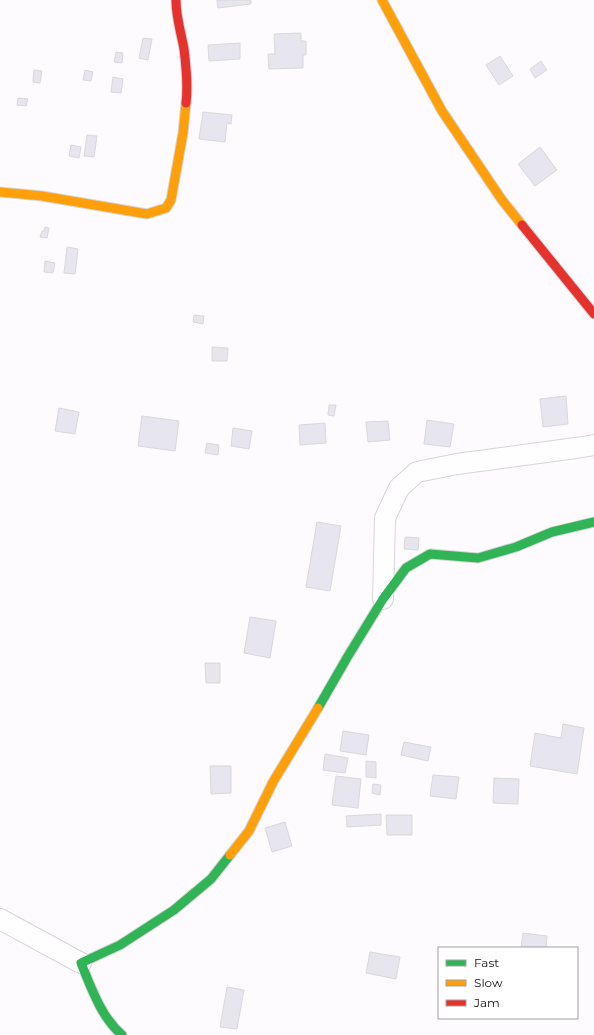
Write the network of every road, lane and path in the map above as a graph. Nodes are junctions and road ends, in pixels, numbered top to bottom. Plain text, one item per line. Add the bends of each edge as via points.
1 (176, 0) edge
2 (382, 0) edge
3 (0, 192) edge
4 (594, 314) edge
5 (594, 445) edge
6 (594, 522) edge
7 (384, 599) junction
8 (0, 919) edge
9 (81, 963) junction
10 (122, 1035) edge

1 - 3 street via 188,93 171,200 166,208 147,214 42,196
2 - 4 street via 442,111 502,200
5 - 7 street via 417,472 399,488 385,518
6 - 7 street via 552,532 516,547 478,558 430,554 406,568
7 - 9 street via 274,782 249,831 211,879 174,910 120,945
8 - 9 street
9 - 10 street via 97,1001 115,1029

